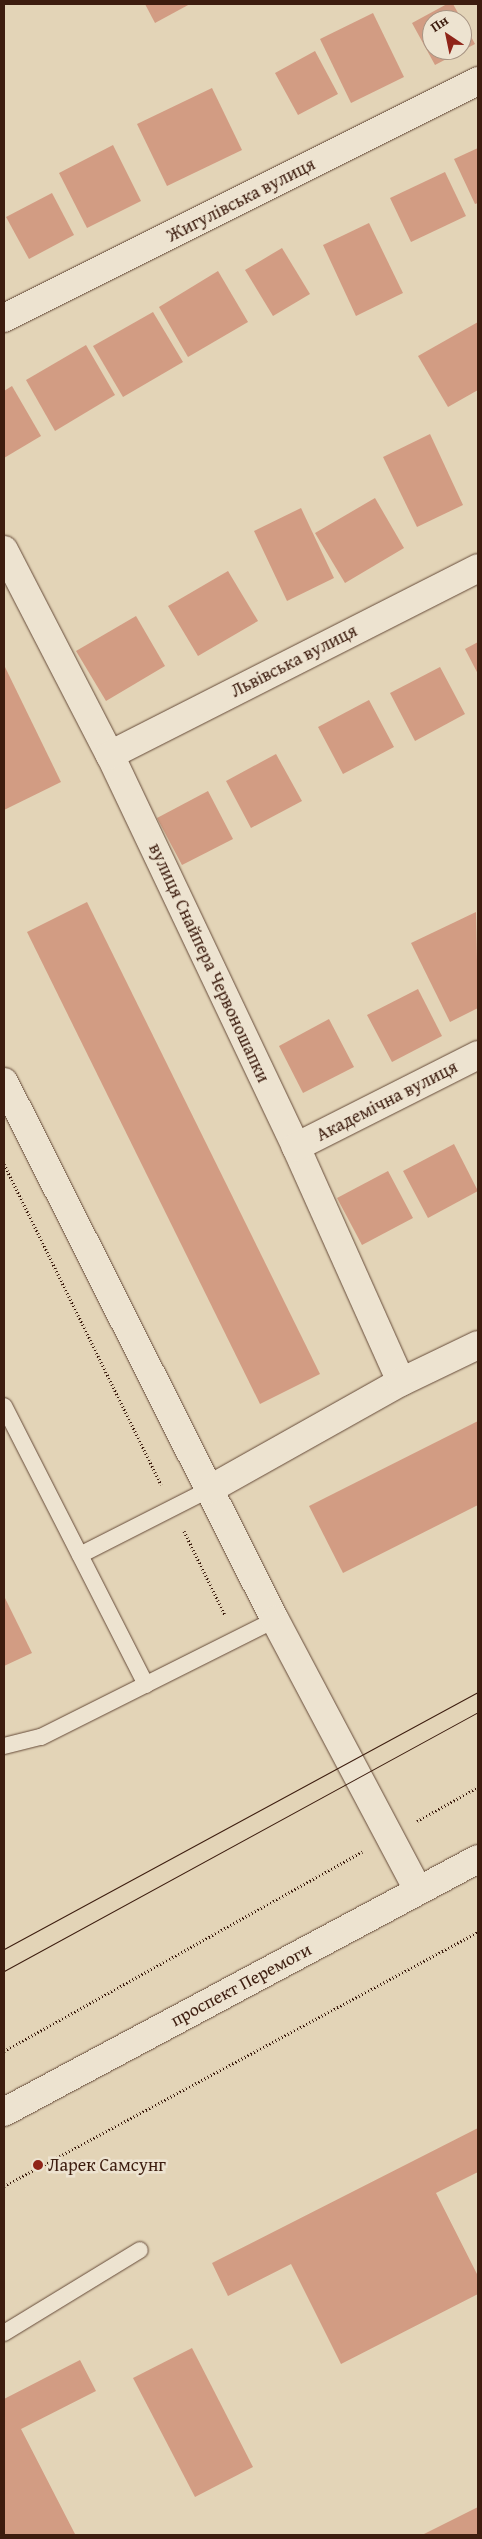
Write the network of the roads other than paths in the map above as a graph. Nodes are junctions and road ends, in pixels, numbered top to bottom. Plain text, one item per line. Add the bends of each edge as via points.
1 (478, 81) edge
2 (4, 318) edge
3 (4, 550) edge
4 (478, 568) edge
5 (110, 755) junction
6 (478, 1055) edge
7 (4, 1082) edge
8 (296, 1147) junction
9 (478, 1345) edge
10 (401, 1382) junction
11 (4, 1406) edge
12 (210, 1489) junction
13 (80, 1555) junction
14 (275, 1620) junction
15 (146, 1684) junction
16 (4, 1746) edge
17 (478, 1859) edge
18 (418, 1890) junction
19 (4, 2112) edge
20 (140, 2250) dead end
21 (4, 2333) edge

1 - 2 street, Жигулівська вулиця
3 - 5 street, вулиця Снайпера Червоношапки
4 - 5 street, Львівська вулиця
5 - 8 street, вулиця Снайпера Червоношапки
6 - 8 street, Академічна вулиця
7 - 12 street
8 - 10 street, вулиця Снайпера Червоношапки
9 - 10 street
10 - 12 street
11 - 13 lane
12 - 13 lane
12 - 14 street
13 - 15 lane
14 - 15 lane
14 - 18 street
15 - 16 lane via 41,1737
17 - 18 street, проспект Перемоги
18 - 19 street, проспект Перемоги
20 - 21 lane

